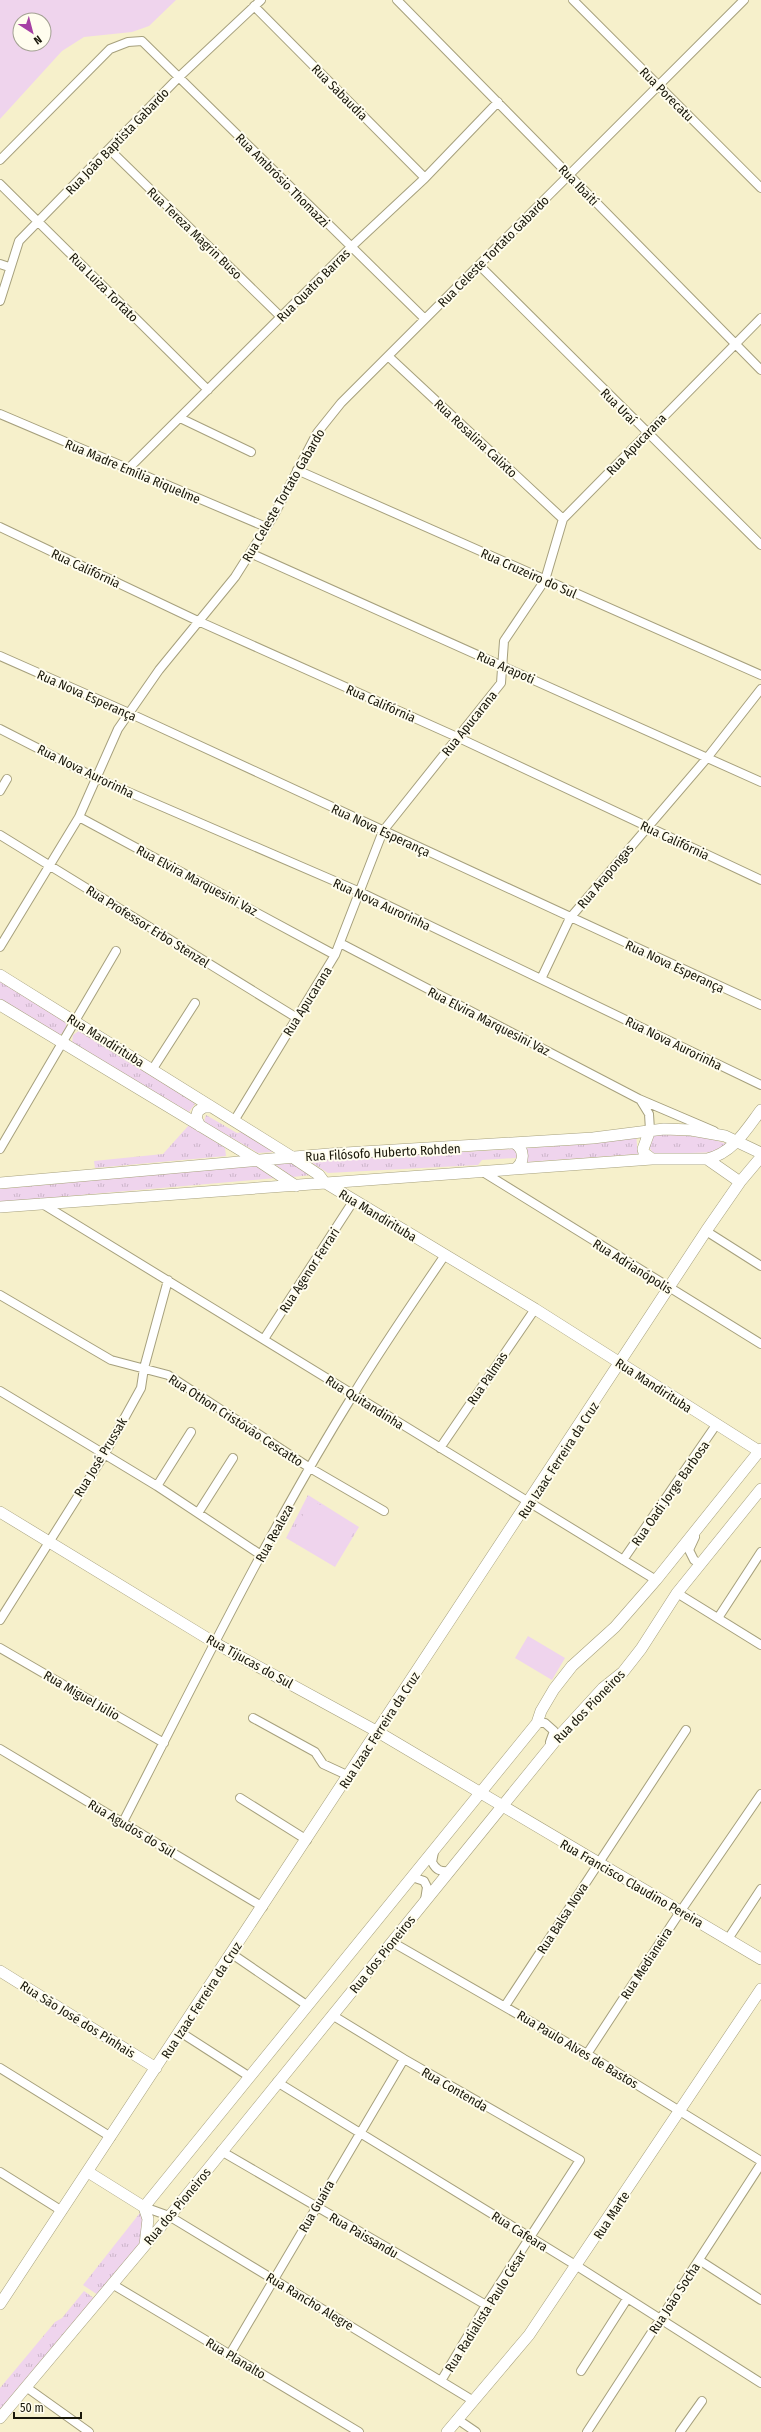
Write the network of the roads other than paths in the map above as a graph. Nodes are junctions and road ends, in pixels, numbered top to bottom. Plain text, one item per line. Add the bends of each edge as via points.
1 (261, 0) edge
2 (397, 0) edge
3 (410, 0) edge
4 (573, 0) edge
5 (744, 0) edge
6 (254, 6) junction
7 (403, 7) junction
8 (179, 77) junction
9 (658, 86) junction
10 (498, 102) junction
11 (109, 149) junction
12 (0, 160) edge
13 (569, 175) junction
14 (425, 178) junction
15 (0, 184) edge
16 (761, 188) edge
17 (38, 222) junction
18 (351, 247) junction
19 (0, 264) edge
20 (479, 265) junction
21 (9, 268) junction
22 (0, 301) edge
23 (281, 317) junction
24 (761, 318) edge
25 (424, 319) junction
26 (735, 344) junction
27 (388, 356) junction
28 (761, 370) edge
29 (208, 390) junction
30 (0, 414) edge
31 (180, 418) junction
32 (646, 433) junction
33 (251, 452) dead end
34 (128, 469) junction
35 (297, 470) junction
36 (563, 519) junction
37 (0, 527) edge
38 (266, 527) junction
39 (761, 545) edge
40 (250, 553) junction
41 (545, 580) junction
42 (198, 621) junction
43 (0, 656) edge
44 (503, 666) junction
45 (761, 675) edge
46 (761, 689) edge
47 (129, 713) junction
48 (0, 729) edge
49 (457, 737) junction
50 (707, 758) junction
51 (96, 778) junction
52 (7, 779) dead end
53 (761, 782) edge
54 (0, 791) edge
55 (79, 817) junction
56 (647, 827) junction
57 (383, 831) junction
58 (0, 835) edge
59 (49, 865) junction
60 (761, 880) edge
61 (360, 892) junction
62 (570, 918) junction
63 (340, 943) junction
64 (0, 946) edge
65 (116, 952) dead end
66 (335, 955) junction
67 (0, 975) edge
68 (541, 979) junction
69 (195, 1003) dead end
70 (0, 1005) edge
71 (761, 1005) edge
72 (297, 1018) junction
73 (75, 1021) junction
74 (62, 1043) junction
75 (152, 1070) junction
76 (761, 1085) edge
77 (639, 1099) junction
78 (212, 1107) junction
79 (761, 1110) edge
80 (234, 1121) junction
81 (200, 1126) junction
82 (650, 1130) junction
83 (725, 1136) junction
84 (737, 1141) junction
85 (228, 1143) junction
86 (514, 1143) junction
87 (0, 1149) edge
88 (761, 1153) edge
89 (292, 1157) junction
90 (761, 1157) edge
91 (652, 1159) junction
92 (708, 1159) junction
93 (257, 1160) junction
94 (226, 1162) junction
95 (513, 1169) junction
96 (483, 1172) junction
97 (351, 1180) junction
98 (324, 1182) junction
99 (740, 1182) junction
100 (0, 1183) edge
101 (296, 1186) junction
102 (506, 1186) junction
103 (351, 1198) junction
104 (68, 1201) junction
105 (41, 1203) junction
106 (0, 1207) edge
107 (74, 1223) junction
108 (706, 1232) junction
109 (445, 1255) junction
110 (761, 1266) edge
111 (168, 1280) junction
112 (670, 1289) junction
113 (0, 1295) edge
114 (535, 1309) junction
115 (264, 1339) junction
116 (761, 1344) edge
117 (621, 1364) junction
118 (144, 1368) junction
119 (0, 1391) edge
120 (353, 1394) junction
121 (716, 1426) junction
122 (191, 1432) dead end
123 (440, 1448) junction
124 (760, 1450) edge
125 (104, 1455) junction
126 (233, 1458) dead end
127 (310, 1468) junction
128 (157, 1486) junction
129 (761, 1489) edge
130 (529, 1503) junction
131 (384, 1511) dead end
132 (0, 1512) edge
133 (710, 1512) junction
134 (198, 1513) junction
135 (48, 1541) junction
136 (761, 1552) edge
137 (261, 1555) junction
138 (623, 1560) junction
139 (701, 1564) junction
140 (656, 1580) junction
141 (677, 1593) junction
142 (718, 1618) junction
143 (0, 1620) edge
144 (215, 1643) junction
145 (761, 1645) edge
146 (0, 1648) edge
147 (253, 1718) dead end
148 (537, 1723) junction
149 (686, 1730) dead end
150 (378, 1732) junction
151 (164, 1743) junction
152 (0, 1750) edge
153 (534, 1767) junction
154 (349, 1776) junction
155 (480, 1793) junction
156 (761, 1794) edge
157 (240, 1798) dead end
158 (502, 1806) junction
159 (123, 1822) junction
160 (307, 1840) junction
161 (436, 1848) junction
162 (598, 1864) junction
163 (450, 1871) junction
164 (412, 1877) junction
165 (761, 1889) edge
166 (425, 1901) junction
167 (262, 1907) junction
168 (680, 1912) junction
169 (728, 1939) junction
170 (392, 1942) junction
171 (232, 1954) junction
172 (761, 1959) edge
173 (0, 1971) edge
174 (761, 1989) edge
175 (308, 2006) junction
176 (505, 2006) junction
177 (332, 2015) junction
178 (180, 2032) junction
179 (587, 2054) junction
180 (404, 2059) junction
181 (0, 2068) edge
182 (156, 2068) junction
183 (250, 2078) junction
184 (277, 2082) junction
185 (680, 2110) junction
186 (359, 2132) junction
187 (111, 2137) junction
188 (221, 2151) junction
189 (580, 2160) joint
190 (761, 2161) edge
191 (761, 2164) edge
192 (0, 2172) edge
193 (88, 2172) junction
194 (144, 2207) junction
195 (315, 2207) junction
196 (62, 2211) junction
197 (169, 2216) junction
198 (530, 2238) junction
199 (144, 2246) junction
200 (699, 2260) junction
201 (577, 2266) junction
202 (275, 2280) junction
203 (112, 2284) junction
204 (627, 2299) junction
205 (761, 2300) edge
206 (0, 2304) edge
207 (486, 2305) junction
208 (660, 2320) junction
209 (230, 2354) junction
210 (581, 2371) dead end
211 (441, 2381) junction
212 (761, 2383) edge
213 (26, 2387) junction
214 (472, 2400) junction
215 (702, 2401) dead end
216 (0, 2418) edge
217 (457, 2419) junction
218 (591, 2431) edge
219 (89, 2432) edge
220 (359, 2432) edge
221 (447, 2432) edge
222 (476, 2432) edge
223 (680, 2432) edge

1 - 6 street, Rua João Baptista Gabardo
2 - 7 street, Rua Ibaití
3 - 7 street
4 - 9 street, Rua Porecatu
5 - 9 street, Rua Celeste Tortato Gabardo
6 - 8 street, Rua João Baptista Gabardo
6 - 14 street, Rua Sabaudia
7 - 10 street, Rua Ibaití
8 - 11 street, Rua João Baptista Gabardo
8 - 12 street, Rua Ambrósio Thomazzi via 142,41 128,42 110,49
8 - 18 street, Rua Ambrósio Thomazzi
9 - 13 street, Rua Celeste Tortato Gabardo
9 - 16 street, Rua Porecatu
10 - 13 street, Rua Ibaití
10 - 14 street, Rua Quatro Barras
11 - 17 street, Rua João Baptista Gabardo
11 - 23 street, Rua Tereza Magrin Buso
13 - 20 street, Rua Celeste Tortato Gabardo
13 - 26 street, Rua Ibaití
14 - 18 street, Rua Quatro Barras
15 - 17 street, Rua Luiza Tortato
17 - 21 street, Rua João Baptista Gabardo via 19,241
17 - 29 street, Rua Luiza Tortato
18 - 23 street, Rua Quatro Barras
18 - 25 street, Rua Ambrósio Thomazzi
19 - 21 street
20 - 25 street, Rua Celeste Tortato Gabardo
20 - 32 street, Rua Uraí
21 - 22 street, Rua João Baptista Gabardo
23 - 29 street, Rua Quatro Barras
24 - 26 street, Rua Apucarana
25 - 27 street, Rua Celeste Tortato Gabardo
26 - 28 street, Rua Ibaití
26 - 32 street, Rua Apucarana
27 - 35 street, Rua Celeste Tortato Gabardo via 341,403 317,433
27 - 36 street, Rua Rosalina Calixto
29 - 31 street, Rua Quatro Barras
30 - 34 street, Rua Madre Emília Riquelme
31 - 33 street
31 - 34 street, Rua Quatro Barras
32 - 36 street, Rua Apucarana
32 - 39 street, Rua Uraí
34 - 38 street, Rua Madre Emília Riquelme
35 - 38 street, Rua Celeste Tortato Gabardo
35 - 41 street, Rua Cruzeiro do Sul
36 - 41 street, Rua Apucarana
37 - 42 street, Rua Califórnia
38 - 40 street, Rua Celeste Tortato Gabardo
40 - 42 street, Rua Celeste Tortato Gabardo via 235,577
40 - 44 street, Rua Arapoti
41 - 44 street, Rua Apucarana via 504,641
41 - 45 street, Rua Cruzeiro do Sul
42 - 47 street, Rua Celeste Tortato Gabardo
42 - 49 street, Rua Califórnia
43 - 47 street, Rua Nova Esperança
44 - 49 street, Rua Apucarana via 501,683
44 - 50 street, Rua Arapoti
46 - 50 street, Rua Arapongas
47 - 51 street, Rua Celeste Tortato Gabardo via 118,729
47 - 57 street, Rua Nova Esperança
48 - 51 street, Rua Nova Aurorinha
49 - 56 street, Rua Califórnia
49 - 57 street, Rua Apucarana
50 - 53 street, Rua Arapoti
50 - 56 street, Rua Arapongas
51 - 55 street, Rua Celeste Tortato Gabardo
51 - 61 street, Rua Nova Aurorinha
52 - 54 street
55 - 59 street, Rua Celeste Tortato Gabardo
55 - 66 street, Rua Elvira Marquesini Vaz
56 - 60 street, Rua Califórnia
56 - 62 street, Rua Arapongas
57 - 61 street, Rua Apucarana
57 - 62 street, Rua Nova Esperança
58 - 59 street, Rua Professor Erbo Stenzel
59 - 64 street, Rua Celeste Tortato Gabardo
59 - 72 street, Rua Professor Erbo Stenzel
61 - 63 street, Rua Apucarana
61 - 68 street, Rua Nova Aurorinha
62 - 68 street, Rua Arapongas
62 - 71 street, Rua Nova Esperança
63 - 66 street, Rua Apucarana
63 - 77 street, Rua Elvira Marquesini Vaz
65 - 73 street
66 - 72 street, Rua Apucarana
67 - 73 street, Rua Mandirituba
68 - 76 street, Rua Nova Aurorinha
69 - 75 street
70 - 74 street, Rua Mandirituba
72 - 80 street, Rua Apucarana
73 - 74 street
73 - 75 street, Rua Mandirituba
74 - 81 street, Rua Mandirituba
74 - 87 street
75 - 78 street, Rua Mandirituba
77 - 82 street via 647,1107
77 - 83 street, Rua Elvira Marquesini Vaz
78 - 80 street, Rua Mandirituba
78 - 81 street via 204,1107 198,1112 196,1118
79 - 84 street
80 - 89 street, Rua Mandirituba
81 - 85 street, Rua Mandirituba
82 - 83 street, Rua Filósofo Huberto Rohden via 691,1130
82 - 86 street, Rua Filósofo Huberto Rohden via 593,1138
82 - 91 street via 643,1149
83 - 84 street, Rua Filósofo Huberto Rohden
84 - 88 street, Rua Filósofo Huberto Rohden
84 - 92 street via 724,1153
85 - 93 street, Rua Mandirituba
85 - 94 street via 233,1154
86 - 89 street, Rua Filósofo Huberto Rohden
86 - 95 street via 520,1148 523,1156 521,1164
89 - 93 street, Rua Filósofo Huberto Rohden
89 - 98 street, Rua Mandirituba via 319,1175
90 - 99 street, Rua Izaac Ferreira da Cruz
91 - 92 street, Rua Filósofo Huberto Rohden
91 - 95 street, Rua Filósofo Huberto Rohden
92 - 99 street
93 - 94 street, Rua Filósofo Huberto Rohden
93 - 101 street, Rua Mandirituba
94 - 100 street, Rua Filósofo Huberto Rohden
95 - 96 street, Rua Filósofo Huberto Rohden
95 - 102 street via 505,1178
96 - 97 street, Rua Filósofo Huberto Rohden
96 - 102 street, Rua Adrianópolis
97 - 98 street, Rua Filósofo Huberto Rohden
97 - 103 street via 345,1188
98 - 101 street, Rua Filósofo Huberto Rohden
98 - 103 street, Rua Mandirituba
99 - 108 street, Rua Izaac Ferreira da Cruz
101 - 104 street, Rua Filósofo Huberto Rohden
102 - 112 street, Rua Adrianópolis
103 - 109 street, Rua Mandirituba
103 - 115 street, Rua Agenor Ferrari
104 - 105 street, Rua Filósofo Huberto Rohden
104 - 107 street via 64,1211
105 - 106 street, Rua Filósofo Huberto Rohden
105 - 107 street, Rua Quitandinha
107 - 111 street, Rua Quitandinha
108 - 110 street
108 - 112 street, Rua Izaac Ferreira da Cruz
109 - 114 street, Rua Mandirituba
109 - 120 street, Rua Realeza
111 - 115 street, Rua Quitandinha
111 - 118 street, Rua José Prussak
112 - 116 street, Rua Adrianópolis
112 - 117 street, Rua Izaac Ferreira da Cruz
113 - 118 street, Rua Othon Cristóvão Cescatto via 111,1360
114 - 117 street, Rua Mandirituba
114 - 123 street, Rua Palmas
115 - 120 street, Rua Quitandinha
117 - 121 street, Rua Mandirituba
117 - 130 street, Rua Izaac Ferreira da Cruz
118 - 125 street, Rua José Prussak via 141,1388
118 - 127 street, Rua Othon Cristóvão Cescatto via 168,1375
119 - 125 street
120 - 123 street, Rua Quitandinha
120 - 127 street, Rua Realeza
121 - 124 street, Rua Mandirituba
121 - 138 street, Rua Oadi Jorge Barbosa
122 - 128 street
123 - 130 street, Rua Quitandinha
124 - 133 street, Rua dos Pioneiros
125 - 128 street
125 - 135 street, Rua José Prussak
126 - 134 street
127 - 131 street, Rua Othon Cristóvão Cescatto
127 - 137 street, Rua Realeza
128 - 134 street
129 - 139 street, Rua dos Pioneiros
130 - 138 street, Rua Quitandinha
130 - 150 street, Rua Izaac Ferreira da Cruz
132 - 135 street, Rua Tijucas do Sul
133 - 139 street via 689,1550 694,1560
133 - 140 street, Rua dos Pioneiros
134 - 137 street
135 - 143 street, Rua José Prussak
135 - 144 street, Rua Tijucas do Sul
136 - 142 street
137 - 144 street, Rua Realeza
138 - 140 street, Rua Quitandinha
139 - 141 street, Rua dos Pioneiros
140 - 148 street, Rua dos Pioneiros via 615,1627 572,1666 554,1689
141 - 142 street
141 - 153 street, Rua dos Pioneiros via 623,1672 598,1694
142 - 145 street
144 - 150 street, Rua Tijucas do Sul
144 - 151 street, Rua Realeza
146 - 151 street, Rua Miguel Júlio
147 - 154 street via 315,1752 323,1764
148 - 153 street via 551,1726 554,1736
148 - 155 street, Rua dos Pioneiros
149 - 162 street, Rua Balsa Nova
150 - 154 street, Rua Izaac Ferreira da Cruz
150 - 155 street, Rua Tijucas do Sul
151 - 159 street, Rua Realeza
152 - 159 street, Rua Agudos do Sul
153 - 158 street, Rua dos Pioneiros
154 - 160 street, Rua Izaac Ferreira da Cruz
155 - 158 street, Rua Tijucas do Sul
155 - 161 street, Rua dos Pioneiros
156 - 168 street, Rua Medianeira
157 - 160 street
158 - 162 street, Rua Francisco Claudino Pereira
158 - 163 street, Rua dos Pioneiros
159 - 167 street, Rua Agudos do Sul
160 - 167 street, Rua Izaac Ferreira da Cruz
161 - 163 street via 432,1862 435,1868 442,1872
161 - 164 street, Rua dos Pioneiros
162 - 168 street, Rua Francisco Claudino Pereira
162 - 176 street, Rua Balsa Nova
163 - 166 street, Rua dos Pioneiros
164 - 166 street via 424,1881 427,1887
164 - 175 street, Rua dos Pioneiros
165 - 169 street
166 - 170 street, Rua dos Pioneiros
167 - 171 street, Rua Izaac Ferreira da Cruz
168 - 169 street, Rua Francisco Claudino Pereira
168 - 179 street, Rua Medianeira
169 - 172 street, Rua Francisco Claudino Pereira
170 - 176 street, Rua Paulo Alves de Bastos
170 - 177 street, Rua dos Pioneiros
171 - 175 street
171 - 178 street, Rua Izaac Ferreira da Cruz
173 - 182 street, Rua São José dos Pinhais
174 - 185 street, Rua Marte
175 - 183 street, Rua dos Pioneiros
176 - 179 street, Rua Paulo Alves de Bastos
177 - 180 street, Rua Contenda
177 - 184 street, Rua dos Pioneiros
178 - 182 street, Rua Izaac Ferreira da Cruz
178 - 183 street
179 - 185 street, Rua Paulo Alves de Bastos
180 - 186 street, Rua Guaíra
180 - 189 street, Rua Contenda
181 - 187 street
182 - 187 street, Rua Izaac Ferreira da Cruz
183 - 194 street, Rua dos Pioneiros
184 - 186 street, Rua Cafeara
184 - 188 street, Rua dos Pioneiros
185 - 190 street, Rua Paulo Alves de Bastos
185 - 201 street, Rua Marte
186 - 195 street, Rua Guaíra
186 - 198 street, Rua Cafeara
187 - 193 street, Rua Izaac Ferreira da Cruz
188 - 195 street, Rua Paissandu
188 - 197 street, Rua dos Pioneiros
189 - 198 street, Rua Radialista Paulo César
191 - 200 street, Rua João Socha
192 - 196 street
193 - 194 street, Rua Rancho Alegre
193 - 196 street, Rua Izaac Ferreira da Cruz
194 - 197 street, Rua Rancho Alegre
194 - 199 street via 148,2219
195 - 202 street, Rua Guaíra
195 - 207 street, Rua Paissandu
196 - 206 street, Rua Izaac Ferreira da Cruz
197 - 199 street, Rua dos Pioneiros
197 - 202 street, Rua Rancho Alegre
198 - 201 street, Rua Cafeara
198 - 207 street, Rua Radialista Paulo César
199 - 203 street, Rua dos Pioneiros
200 - 205 street
200 - 208 street, Rua João Socha
201 - 204 street, Rua Cafeara
201 - 214 street, Rua Marte via 529,2335
202 - 209 street, Rua Guaíra
202 - 211 street, Rua Rancho Alegre
203 - 209 street, Rua Planalto
203 - 213 street, Rua dos Pioneiros
204 - 208 street, Rua Cafeara
204 - 210 street
207 - 211 street, Rua Radialista Paulo César
208 - 212 street, Rua Cafeara
208 - 218 street, Rua João Socha
209 - 220 street, Rua Planalto
211 - 214 street, Rua Rancho Alegre
213 - 216 street, Rua dos Pioneiros
213 - 219 street
214 - 217 street, Rua Marte
215 - 223 street
217 - 221 street, Rua Marte
217 - 222 street

